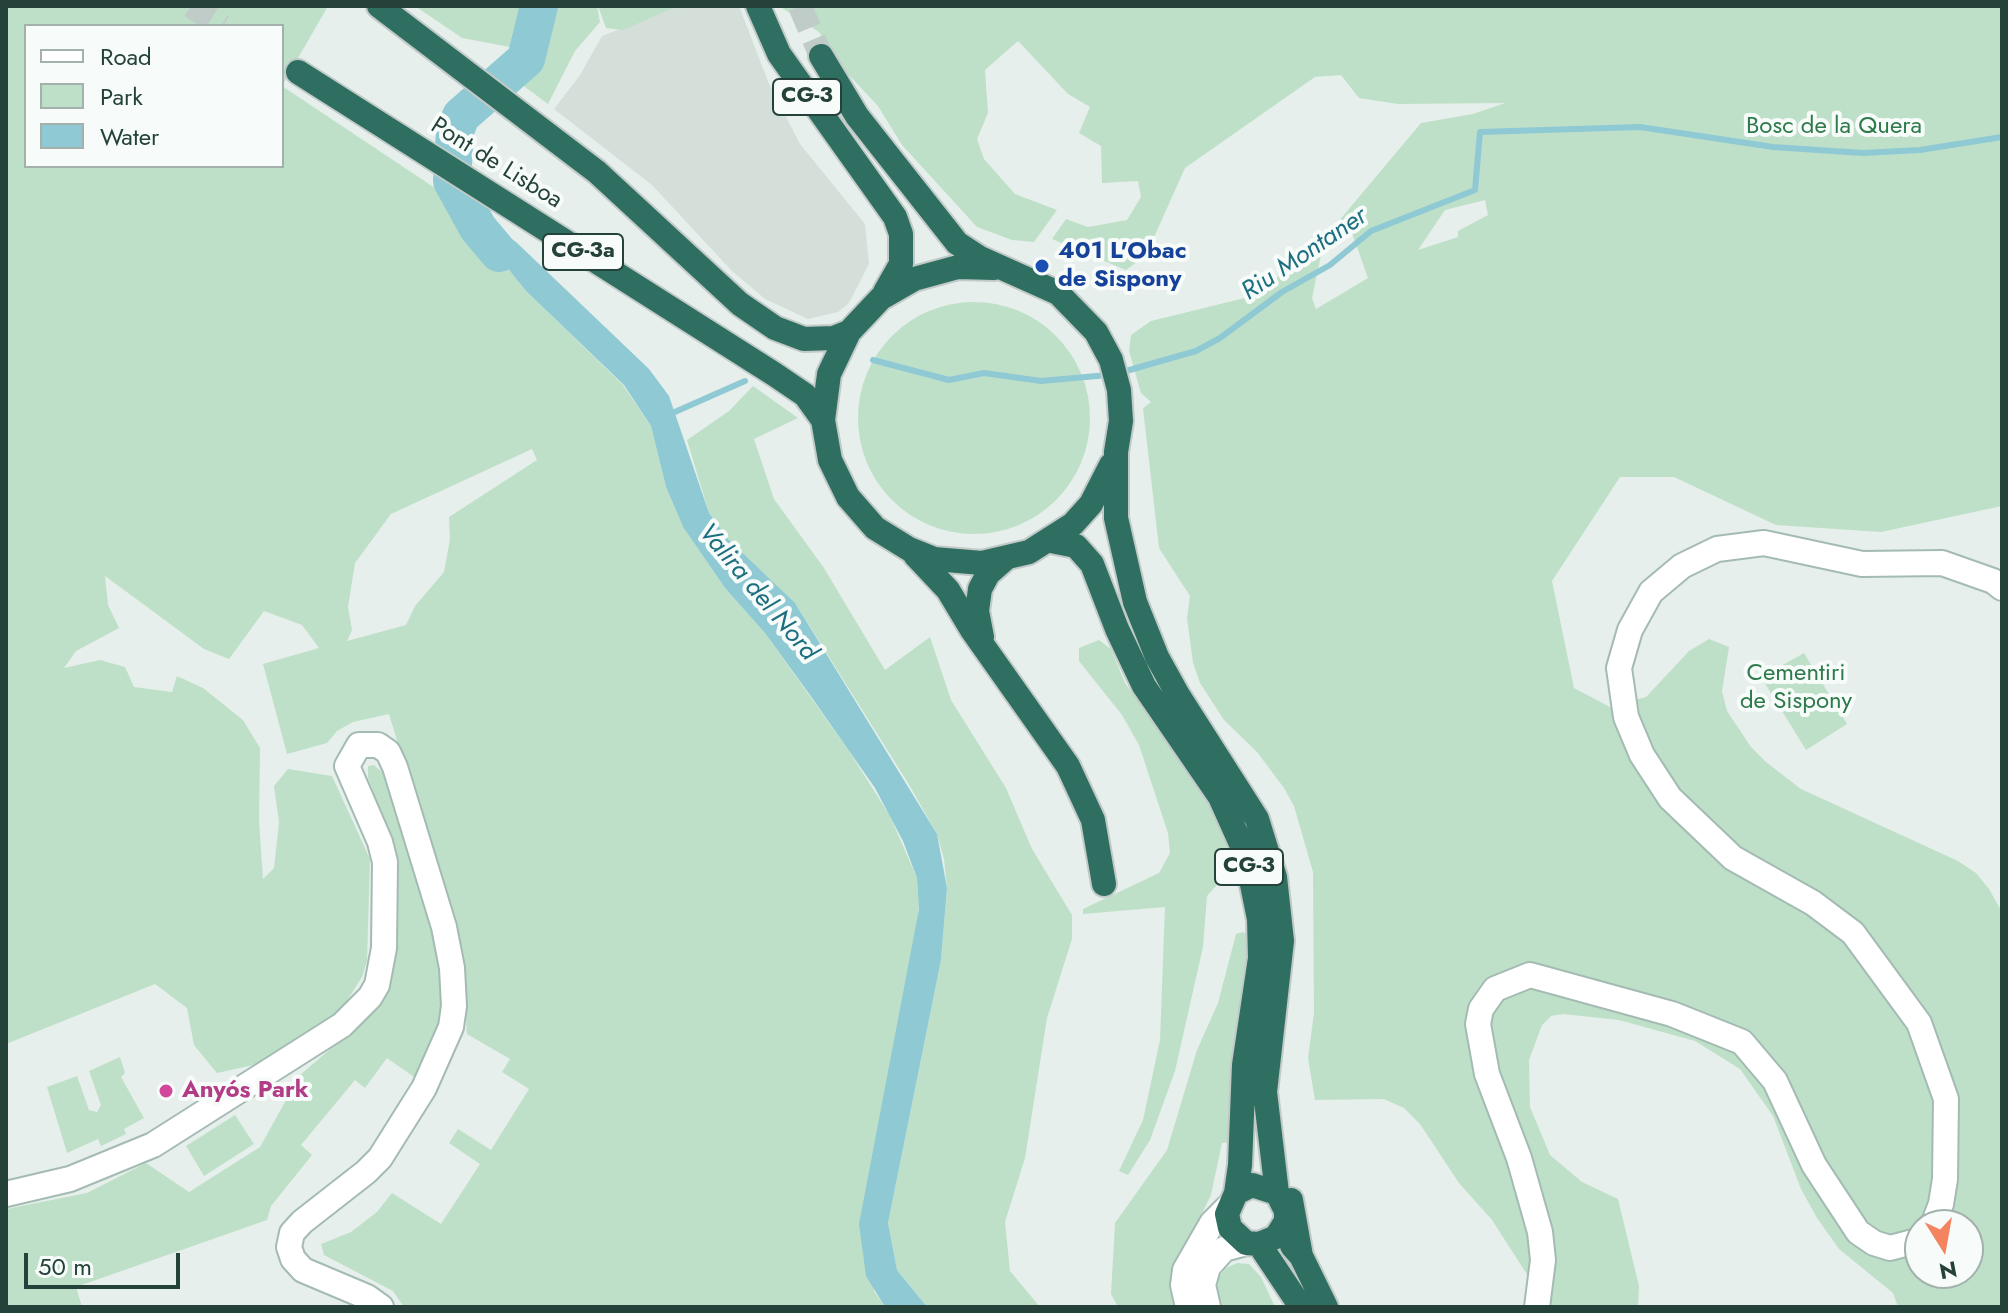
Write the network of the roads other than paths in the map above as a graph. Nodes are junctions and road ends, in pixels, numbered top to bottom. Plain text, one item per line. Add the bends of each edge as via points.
1 (758, 6) edge
2 (387, 12) edge
3 (821, 56) tunnel mouth
4 (298, 72) dead end
5 (1008, 271) junction
6 (881, 298) junction
7 (849, 332) junction
8 (823, 420) junction
9 (1116, 452) junction
10 (1051, 541) junction
11 (909, 549) junction
12 (1005, 559) junction
13 (2002, 588) edge
14 (990, 653) junction
15 (1104, 884) dead end
16 (1275, 1166) junction
17 (1277, 1193) junction
18 (6, 1194) edge
19 (1232, 1200) junction
20 (1939, 1209) edge
21 (1282, 1230) junction
22 (1253, 1243) junction
23 (1904, 1244) edge
24 (1301, 1256) junction
25 (381, 1307) edge
26 (1188, 1307) edge
27 (1208, 1307) edge
28 (1301, 1307) edge
29 (1326, 1307) edge
30 (1537, 1307) edge

1 - 6 highway, CG-3 via 779,54 895,217 901,264
2 - 7 highway, Pont de Lisboa / CG-3a via 597,172 740,304 775,328 804,339
3 - 5 highway, CG-3 via 857,116 933,216 967,250
4 - 8 highway, Pont de Lisboa / CG-3a via 774,374 805,395
5 - 6 highway, CG-3 via 981,266 936,271
5 - 9 highway, CG-3 via 1058,293 1096,332 1119,390
6 - 7 highway, CG-3
7 - 8 highway, CG-3 via 829,374
8 - 11 highway, CG-3 via 830,460 848,497 875,528
9 - 10 highway, CG-3 via 1091,504
9 - 16 highway, CG-3 via 1116,518 1127,571 1157,657 1248,800 1268,849 1282,941 1265,1092
10 - 12 highway, CG-3
10 - 19 highway, CG-3 via 1076,546 1086,555 1144,686 1231,815 1249,867 1261,939
11 - 12 highway, CG-3 via 958,563
11 - 14 highway via 939,578
12 - 14 highway via 980,589 980,633
13 - 20 main road via 1942,563 1862,564 1764,543 1717,549 1682,566 1651,592 1630,630 1619,668 1626,717 1642,755 1670,798 1733,858 1813,903 1853,933 1919,1023 1946,1099 1945,1179
14 - 15 highway via 1049,734 1082,792 1093,820
16 - 17 highway, CG-3
16 - 24 highway, CG-3 via 1290,1194
17 - 19 highway via 1252,1185
17 - 21 highway, CG-3 via 1286,1211
18 - 25 main road via 70,1179 153,1145 342,1025 370,997 384,948 385,862 347,766 359,745 378,745 395,767 444,927 452,968 451,1027 424,1088 380,1158 302,1222 289,1247 303,1270
19 - 22 highway via 1230,1228
19 - 26 main road via 1185,1270
21 - 22 highway
21 - 24 highway, CG-3
22 - 27 main road via 1224,1249 1208,1267 1203,1285
22 - 28 highway
23 - 30 main road via 1890,1248 1858,1232 1814,1165 1775,1081 1742,1042 1672,1014 1530,975 1495,989 1478,1024 1487,1074 1540,1232 1543,1260
24 - 29 highway, CG-3

